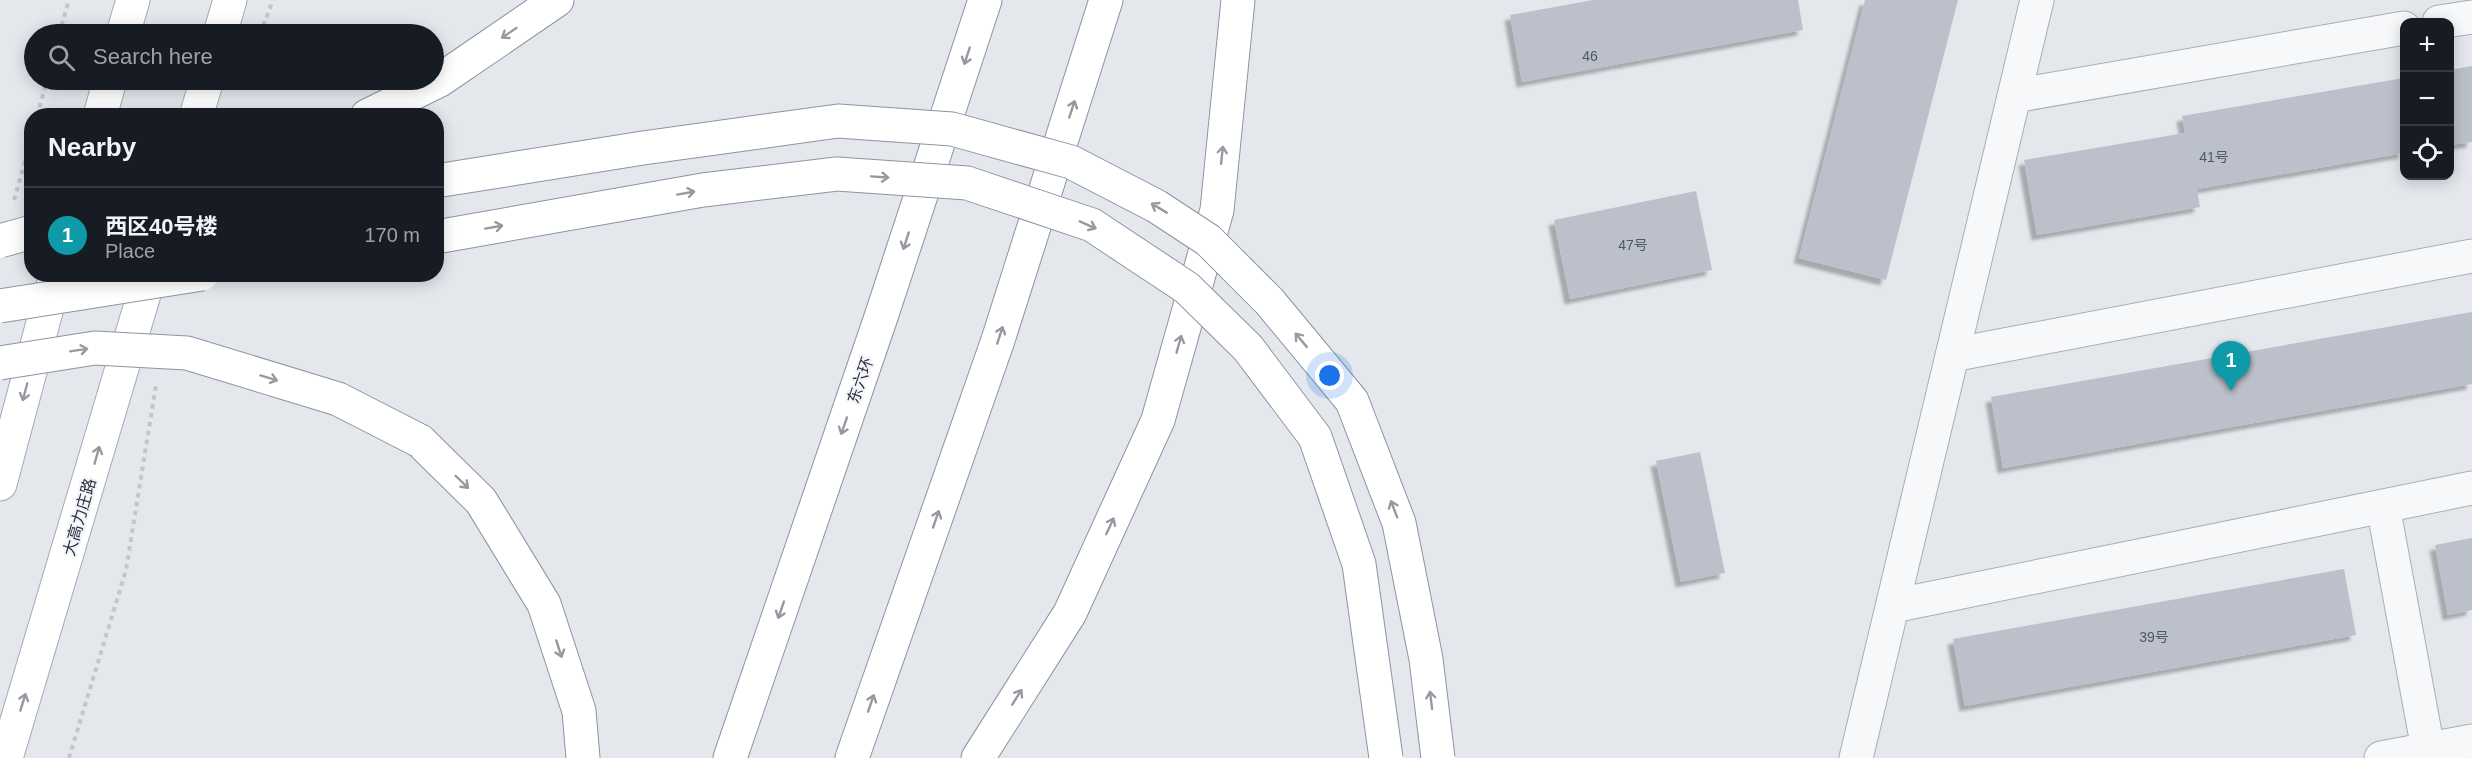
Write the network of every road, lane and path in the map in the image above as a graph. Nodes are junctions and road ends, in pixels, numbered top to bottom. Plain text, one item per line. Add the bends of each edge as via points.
1 (69, 0) edge
2 (133, 0) edge
3 (230, 0) edge
4 (273, 0) edge
5 (557, 0) edge
6 (985, 0) edge
7 (1106, 0) edge
8 (1238, 0) edge
9 (2037, 0) edge
10 (2472, 17) edge
11 (2454, 20) edge
12 (62, 24) edge
13 (126, 24) edge
14 (223, 24) edge
15 (264, 24) edge
16 (2400, 29) edge
17 (444, 77) edge
18 (44, 90) edge
19 (107, 90) edge
20 (204, 90) edge
21 (420, 90) edge
22 (2014, 96) junction
23 (39, 108) edge
24 (102, 108) edge
25 (198, 108) edge
26 (383, 108) edge
27 (24, 166) edge
28 (444, 180) edge
29 (13, 206) dead end
30 (24, 234) edge
31 (444, 236) edge
32 (0, 241) edge
33 (24, 244) edge
34 (0, 248) edge
35 (2472, 256) edge
36 (54, 282) edge
37 (148, 282) edge
38 (152, 282) edge
39 (0, 306) edge
40 (1952, 356) junction
41 (0, 363) edge
42 (159, 376) dead end
43 (0, 483) edge
44 (2472, 488) edge
45 (2384, 506) junction
46 (1893, 606) junction
47 (2472, 741) edge
48 (2428, 749) junction
49 (981, 752) edge
50 (2388, 757) edge
51 (6, 758) edge
52 (69, 758) edge
53 (583, 758) edge
54 (730, 758) edge
55 (852, 758) edge
56 (1386, 758) edge
57 (1438, 758) edge
58 (1856, 758) edge

1 - 12 path
2 - 13 main road
3 - 14 main road
4 - 15 path
5 -> 17 main road
6 -> 54 main road, 东六环
55 -> 7 main road via 998,340
49 -> 8 main road via 1070,613 1158,420 1216,210
9 - 22 lane
10 - 11 lane
16 - 22 lane
18 - 23 path
19 - 24 main road
20 - 25 main road
21 -> 26 main road
22 - 40 lane
27 - 29 path
57 -> 28 main road, bridge via 1426,659 1399,523 1352,401 1269,301 1216,247 1156,206 1071,162 952,129 838,121
30 - 32 main road, bridge
31 -> 56 main road, bridge via 703,190 837,174 967,183 1092,225 1187,288 1248,348 1315,437 1359,564
33 - 34 main road
35 - 40 lane
36 -> 43 main road
51 -> 37 main road, 大高力庄路
38 - 39 main road, bridge
40 - 46 lane
41 -> 53 main road, bridge via 95,348 187,353 338,399 420,441 481,501 544,604 579,711
42 - 52 path via 126,570
44 - 45 lane
45 - 46 lane
45 - 48 lane
46 - 58 lane
47 - 48 lane
48 - 50 lane

